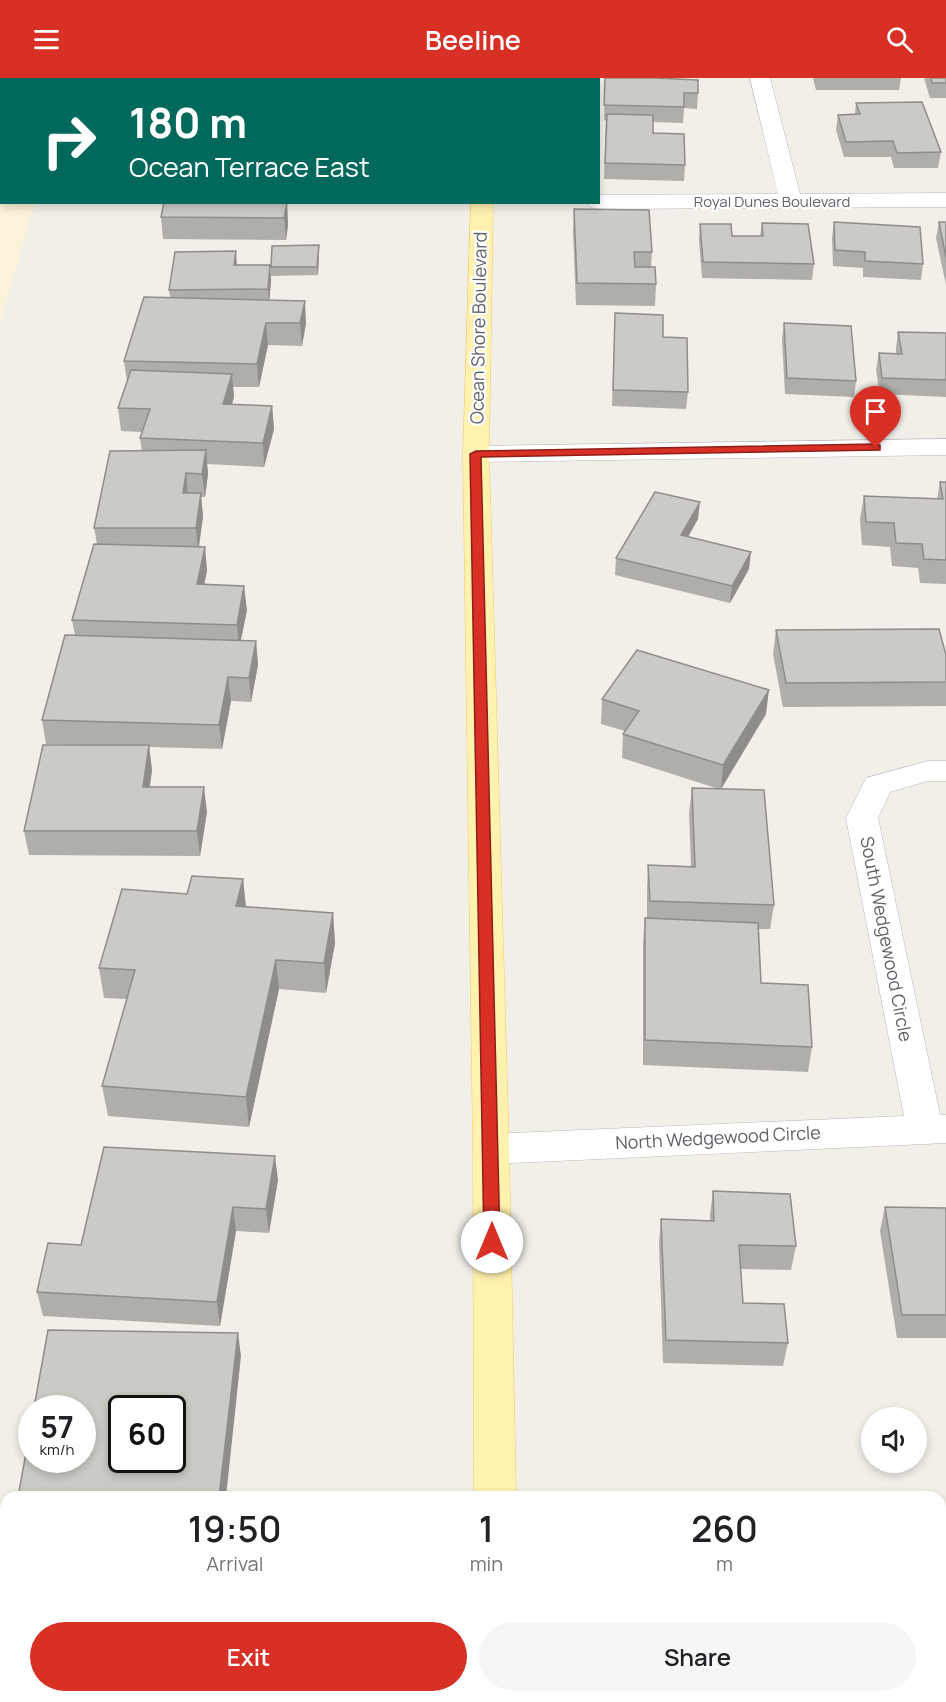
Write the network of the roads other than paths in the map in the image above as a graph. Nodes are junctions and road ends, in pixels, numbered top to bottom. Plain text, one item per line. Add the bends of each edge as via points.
1 (760, 78) edge
2 (946, 200) edge
3 (600, 202) edge
4 (791, 202) junction
5 (482, 204) edge
6 (946, 447) edge
7 (476, 454) junction
8 (946, 771) edge
9 (935, 1129) edge
10 (491, 1149) junction
11 (495, 1491) edge

1 - 4 street
2 - 4 street, Royal Dunes Boulevard
3 - 4 street, Royal Dunes Boulevard
5 - 7 main road, Ocean Shore Boulevard
6 - 7 street
7 - 10 main road, Ocean Shore Boulevard
8 - 9 street, South Wedgewood Circle via 928,771 877,785 862,818
9 - 10 street, North Wedgewood Circle
10 - 11 main road, Ocean Shore Boulevard

